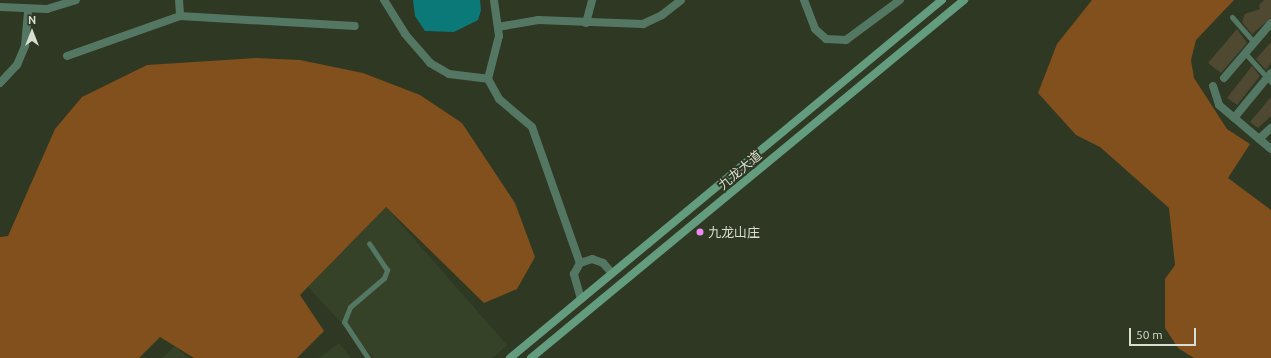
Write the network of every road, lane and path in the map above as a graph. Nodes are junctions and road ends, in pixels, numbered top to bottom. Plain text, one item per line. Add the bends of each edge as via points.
1 (76, 0) edge
2 (179, 0) edge
3 (384, 0) edge
4 (494, 0) edge
5 (592, 0) edge
6 (681, 0) edge
7 (804, 0) edge
8 (900, 0) edge
9 (942, 0) edge
10 (964, 0) edge
11 (0, 6) edge
12 (28, 9) junction
13 (180, 16) junction
14 (1232, 17) dead end
15 (586, 22) junction
16 (1271, 23) edge
17 (355, 26) dead end
18 (498, 27) junction
19 (1254, 42) junction
20 (1245, 54) junction
21 (67, 56) dead end
22 (1270, 77) edge
23 (488, 78) junction
24 (1224, 78) dead end
25 (0, 83) edge
26 (1213, 86) dead end
27 (1234, 118) junction
28 (1271, 128) edge
29 (1260, 140) junction
30 (1271, 149) edge
31 (368, 243) dead end
32 (580, 263) junction
33 (612, 273) junction
34 (599, 284) junction
35 (608, 294) junction
36 (581, 299) junction
37 (368, 358) edge
38 (510, 358) edge
39 (531, 358) edge

1 - 12 street via 47,9
2 - 13 street
3 - 23 street via 405,34 430,63 449,74
4 - 18 street
5 - 15 street
6 - 15 street via 662,15 643,24
7 - 8 street via 815,29 826,38 846,40
9 - 33 main road, 九龙大道
10 - 35 main road, 九龙大道
11 - 12 street
12 - 25 street via 25,46 17,65
13 - 17 street
13 - 21 street
14 - 19 lane
15 - 18 street via 538,20
16 - 19 street
18 - 23 street via 499,36
19 - 20 street
20 - 22 lane
20 - 24 street
22 - 27 street
23 - 32 street via 499,100 532,127
26 - 27 street via 1219,105
27 - 29 street
28 - 29 street
29 - 30 street
31 - 37 lane via 387,270 384,278 350,307 344,322
32 - 33 street via 592,259 603,264
32 - 36 street via 574,274
33 - 34 main road, 九龙大道
34 - 35 main road
34 - 36 main road, 九龙大道
35 - 39 main road, 九龙大道
36 - 38 main road, 九龙大道

